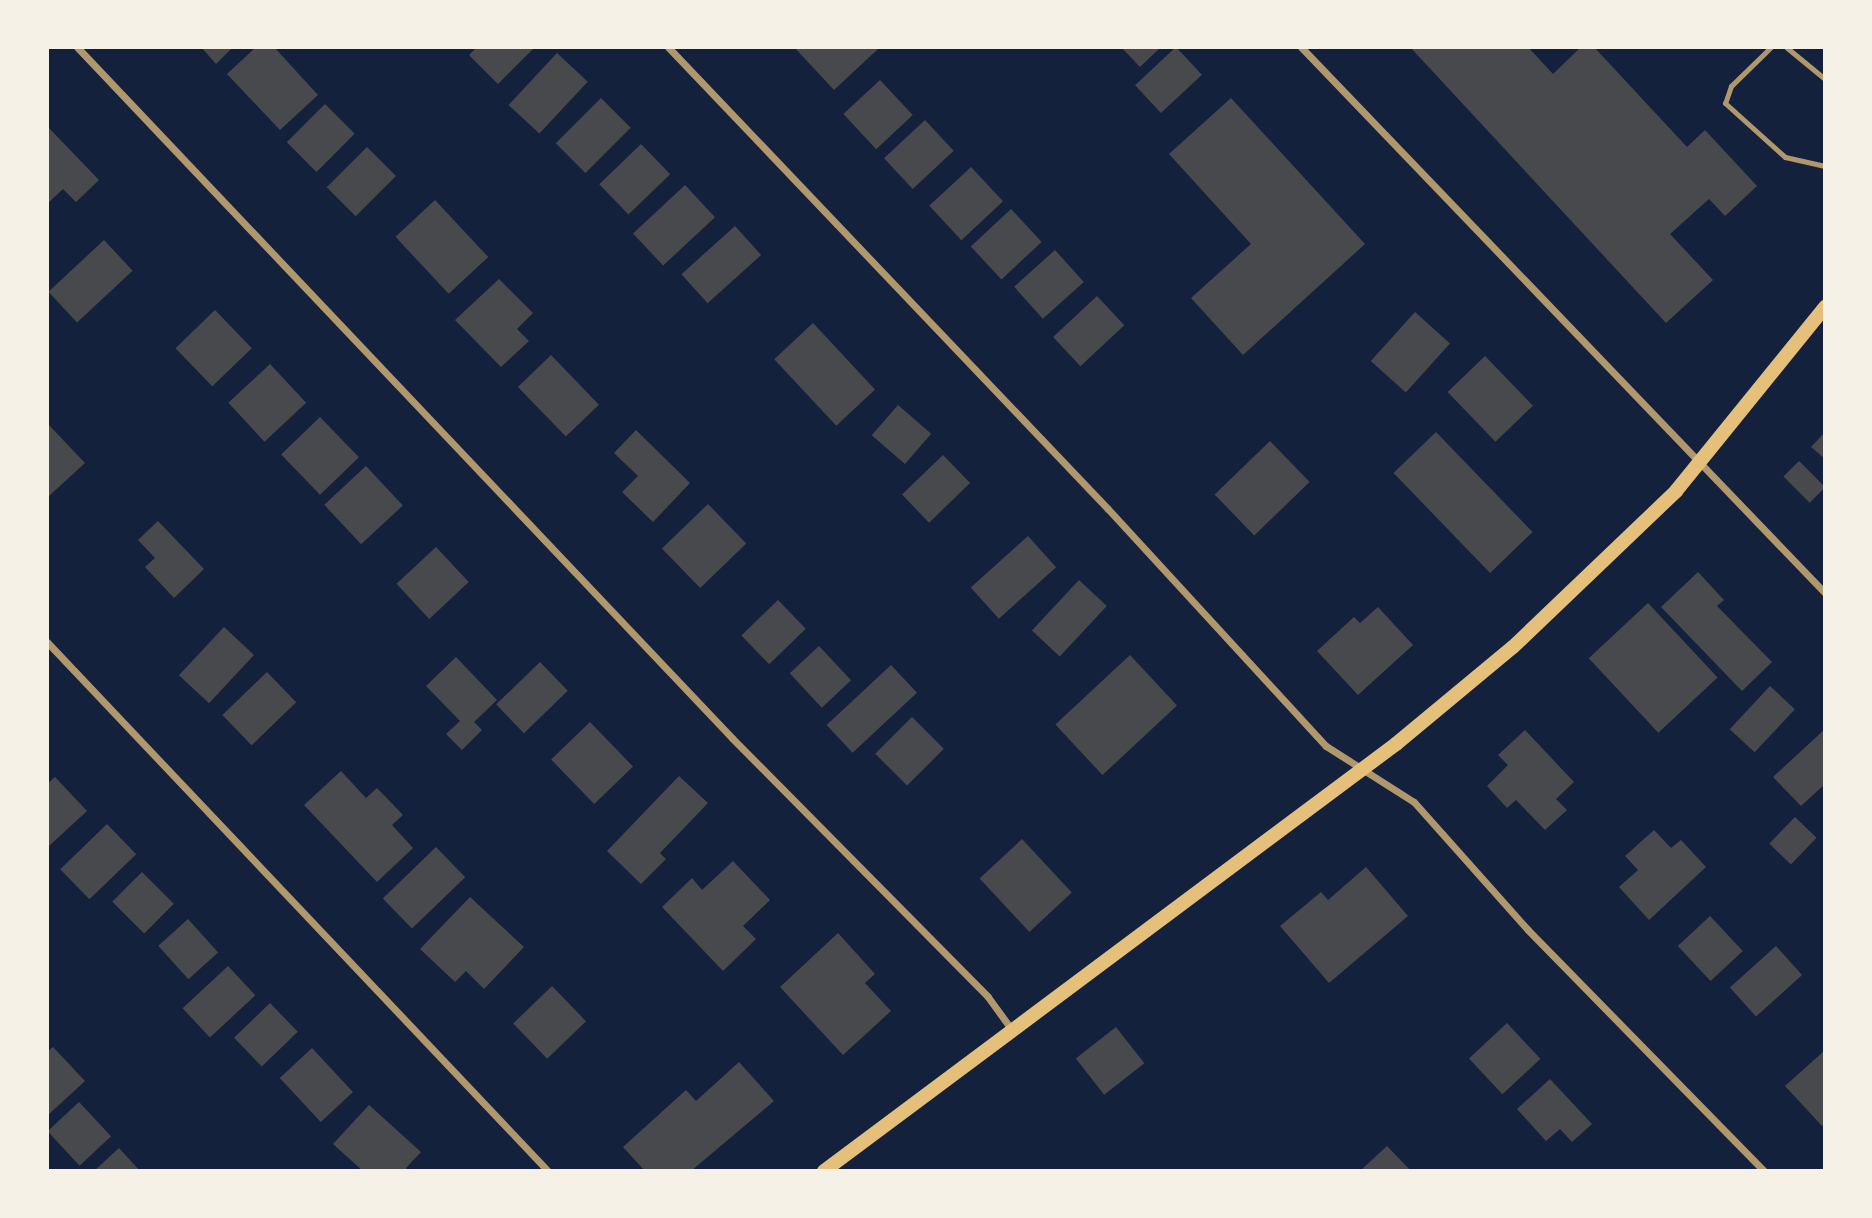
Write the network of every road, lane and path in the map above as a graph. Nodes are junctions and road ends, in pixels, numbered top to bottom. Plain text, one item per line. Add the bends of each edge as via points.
1 (77, 47) edge
2 (668, 47) edge
3 (1301, 47) edge
4 (1771, 47) edge
5 (1786, 47) edge
6 (1825, 79) edge
7 (1825, 166) edge
8 (1825, 307) edge
9 (1700, 463) junction
10 (1825, 593) edge
11 (47, 642) edge
12 (1363, 770) junction
13 (1012, 1030) junction
14 (548, 1171) edge
15 (824, 1171) edge
16 (1765, 1171) edge

1 - 13 street via 733,738 988,997
2 - 12 street via 1108,509 1326,746
3 - 9 street
4 - 7 lane via 1731,86 1725,103 1785,157
5 - 6 lane
8 - 9 main road
9 - 10 street
9 - 12 main road via 1564,601
11 - 14 street
12 - 13 main road
12 - 16 street via 1414,802 1528,930
13 - 15 main road

